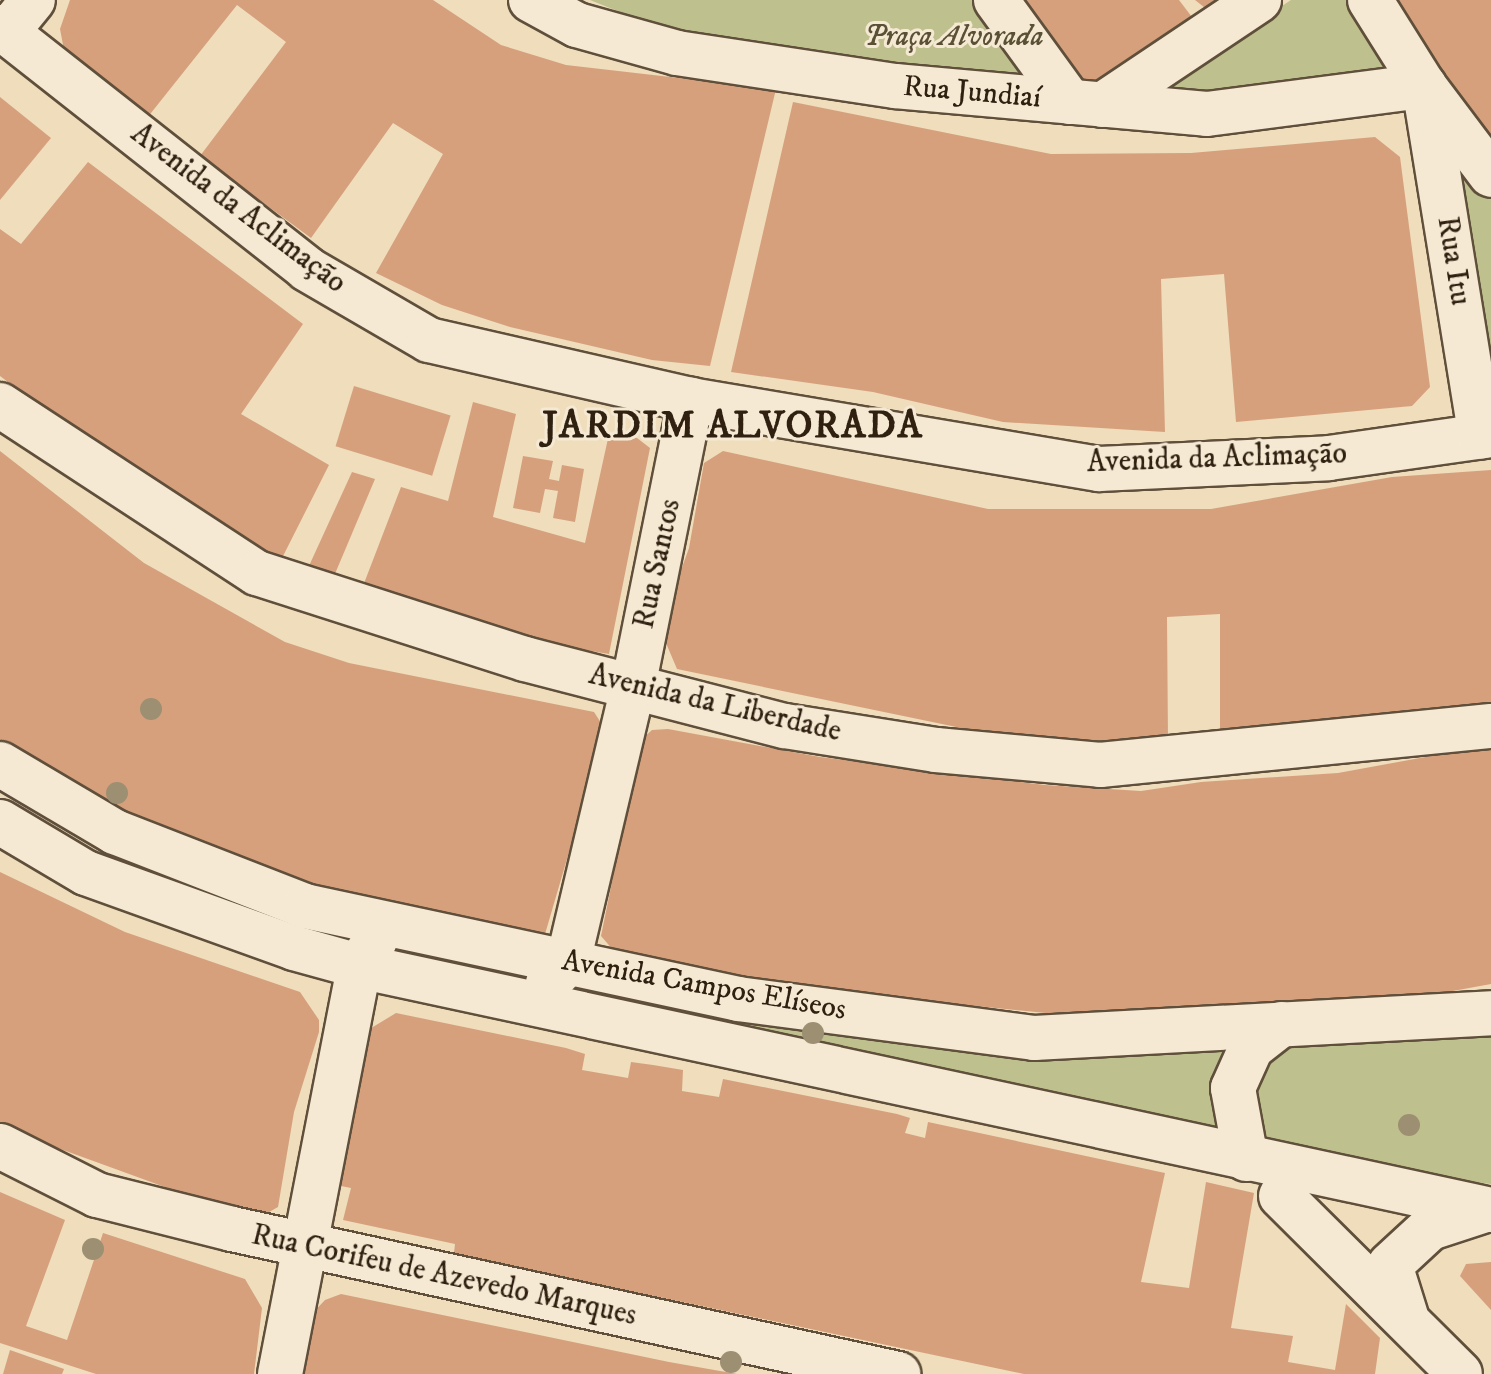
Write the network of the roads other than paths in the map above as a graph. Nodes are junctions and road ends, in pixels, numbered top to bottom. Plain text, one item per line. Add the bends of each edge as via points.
1 (531, 0) edge
2 (996, 0) edge
3 (1259, 0) edge
4 (1370, 0) edge
5 (13, 20) edge
6 (1424, 86) junction
7 (1086, 104) junction
8 (1491, 175) edge
9 (691, 400) junction
10 (0, 405) edge
11 (1486, 436) edge
12 (633, 687) junction
13 (1491, 726) edge
14 (0, 764) edge
15 (0, 822) edge
16 (388, 924) junction
17 (568, 962) junction
18 (359, 966) junction
19 (526, 1004) junction
20 (1491, 1013) edge
21 (1282, 1024) junction
22 (0, 1146) edge
23 (1246, 1159) junction
24 (1281, 1196) dead end
25 (1489, 1210) edge
26 (303, 1246) junction
27 (1409, 1322) junction
28 (280, 1374) edge
29 (898, 1374) edge
30 (1460, 1374) edge

1 - 7 street, Rua Jundiaí via 577,25 677,53 895,86
2 - 7 street
3 - 7 street
4 - 6 street
5 - 9 street, Avenida da Aclimação via 307,269 429,340
6 - 7 street, Rua Jundiaí via 1207,114
6 - 8 street
6 - 11 street, Rua Itu
9 - 11 street, Avenida da Aclimação via 1099,469 1329,458
9 - 12 street, Rua Santos
10 - 12 street, Avenida da Liberdade via 257,573 525,659
12 - 13 street, Avenida da Liberdade via 785,726 936,750 1100,765
12 - 17 street, Rua Santos
14 - 16 street, Avenida Campos Elíseos via 115,832 305,906
15 - 18 street via 86,873
16 - 17 street, Avenida Campos Elíseos
16 - 18 street
17 - 19 street
17 - 21 street, Avenida Campos Elíseos via 738,999 1034,1038
18 - 19 street
18 - 26 street
19 - 23 street
20 - 21 street, Avenida Campos Elíseos
21 - 23 street via 1251,1048 1233,1088
22 - 26 street, Rua Corifeu de Azevedo Marques via 97,1195
23 - 25 street
24 - 27 street
25 - 27 street via 1430,1228 1390,1265 1392,1285
26 - 28 street
26 - 29 street, Rua Corifeu de Azevedo Marques
27 - 30 street

